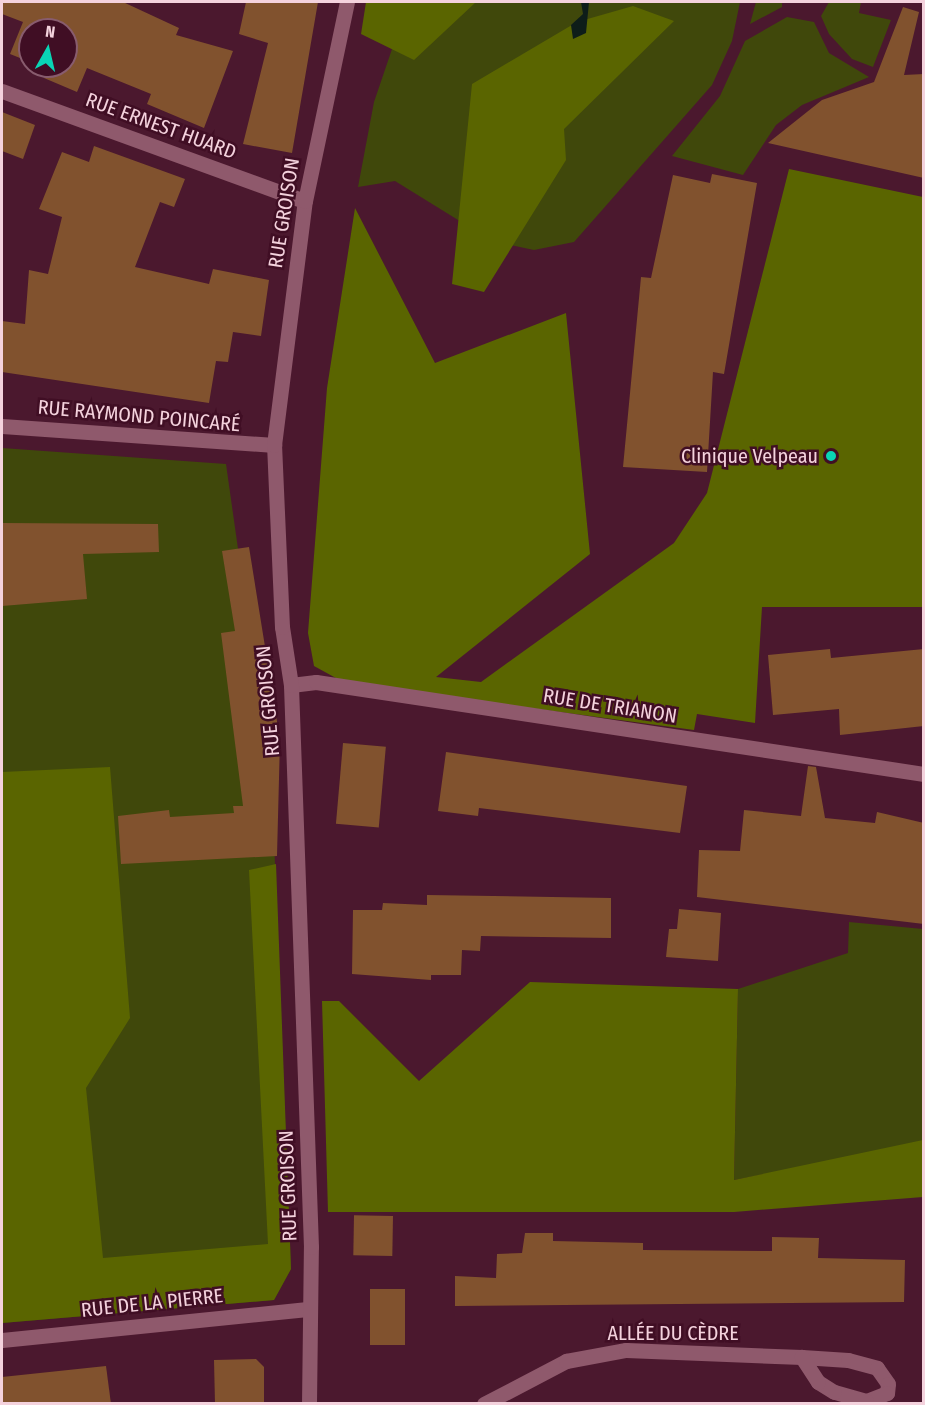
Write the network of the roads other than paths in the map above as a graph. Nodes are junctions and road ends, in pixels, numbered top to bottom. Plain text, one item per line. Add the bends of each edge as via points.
1 (346, 2) edge
2 (2, 91) edge
3 (305, 201) junction
4 (2, 426) edge
5 (274, 445) junction
6 (291, 685) junction
7 (924, 774) edge
8 (307, 1309) junction
9 (2, 1340) edge
10 (802, 1357) junction
11 (309, 1404) edge
12 (484, 1404) edge

1 - 3 street, RUE GROISON
2 - 3 street, RUE ERNEST HUARD
3 - 5 street, RUE GROISON
4 - 5 street, RUE RAYMOND POINCARÉ
5 - 6 street, RUE GROISON via 282,627
6 - 7 street, RUE DE TRIANON via 316,682
6 - 8 street, RUE GROISON via 311,1247
8 - 9 street, RUE DE LA PIERRE
8 - 11 street, RUE GROISON
10 - 10 street, ALLÉE DU CÈDRE via 818,1382 834,1392 866,1401 887,1393 888,1384 877,1368
10 - 12 street, ALLÉE DU CÈDRE via 608,1352 566,1361

